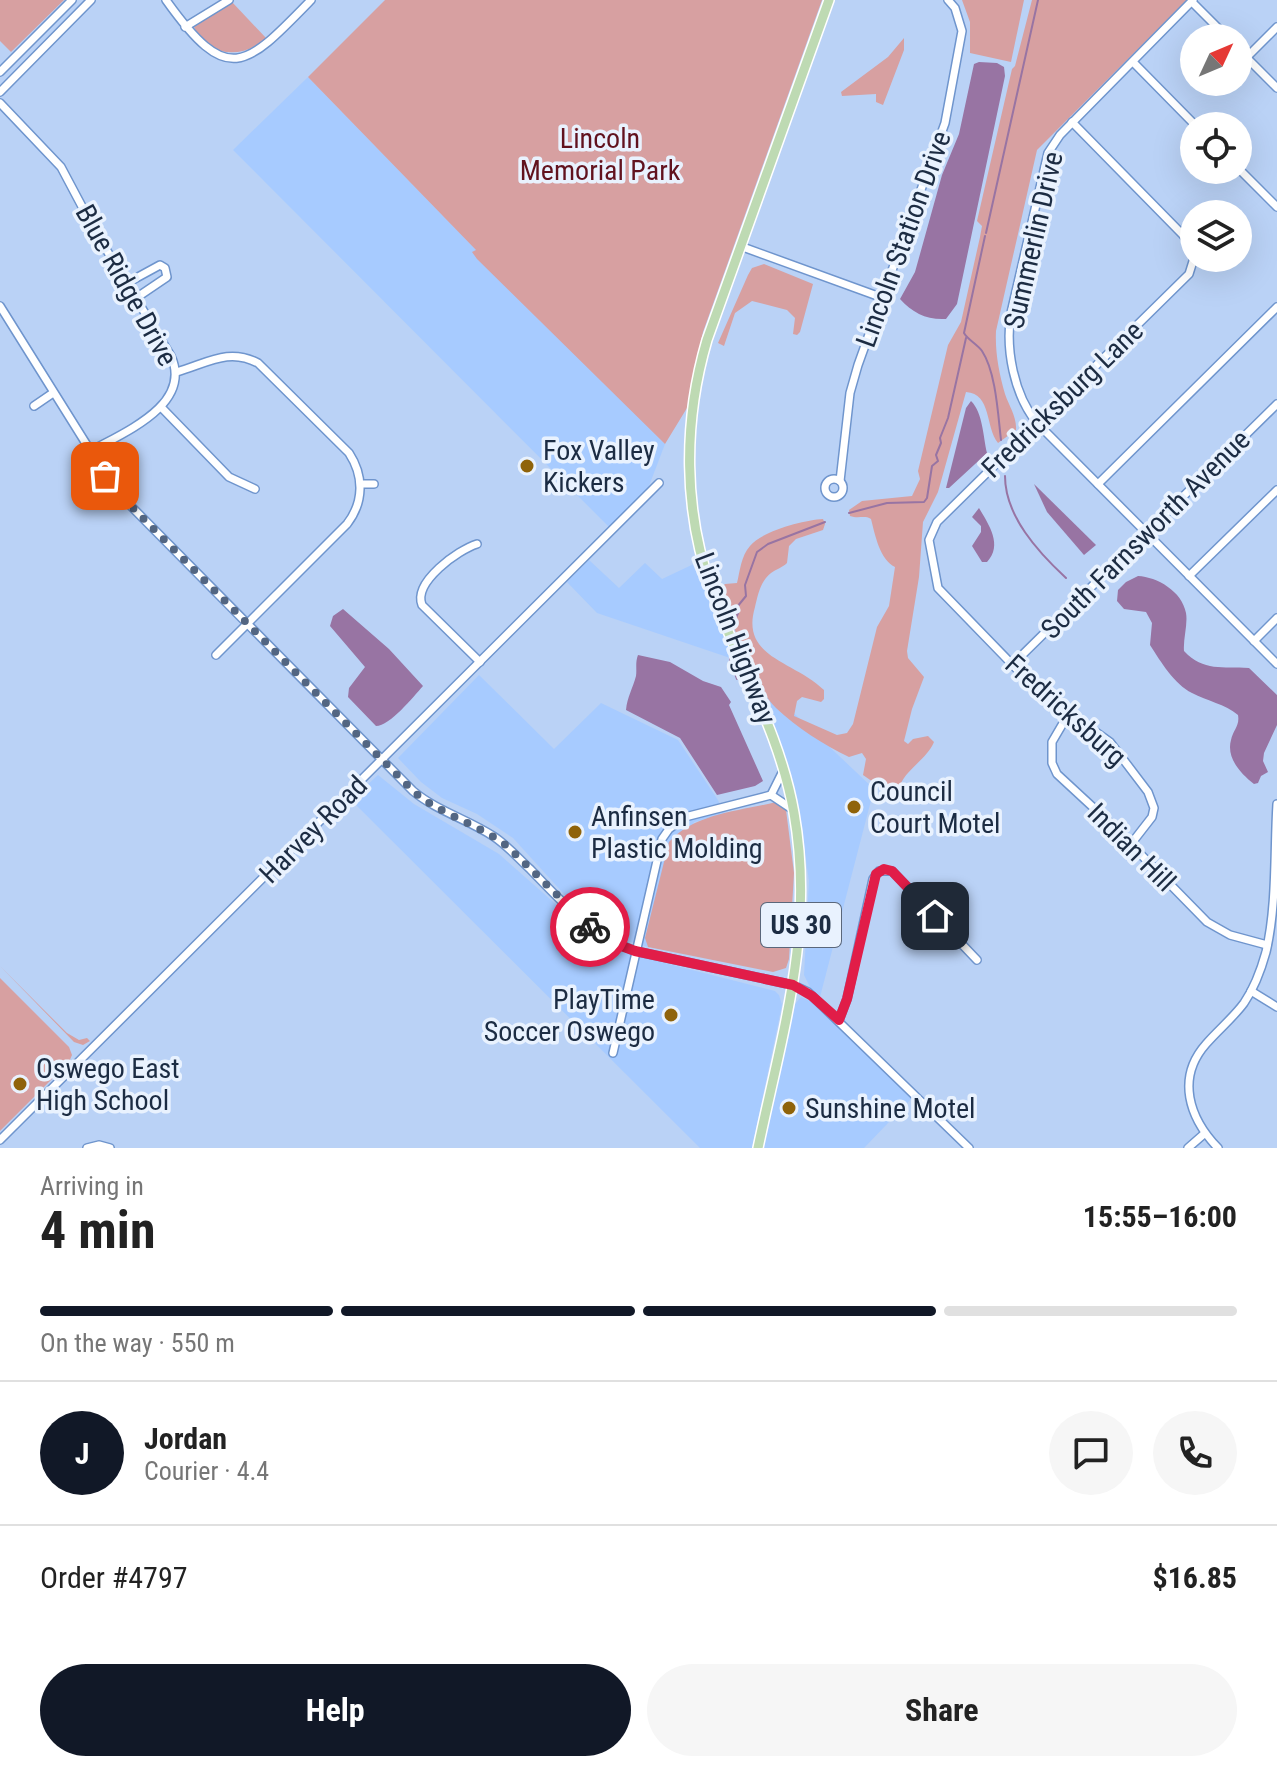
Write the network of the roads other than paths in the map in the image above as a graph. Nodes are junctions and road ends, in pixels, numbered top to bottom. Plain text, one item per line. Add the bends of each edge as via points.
1 (72, 0) edge
2 (91, 0) edge
3 (166, 0) edge
4 (229, 0) edge
5 (311, 0) edge
6 (829, 0) edge
7 (948, 0) edge
8 (1193, 1) edge
9 (1215, 24) edge
10 (185, 27) junction
11 (1277, 27) edge
12 (1252, 52) edge
13 (1133, 62) junction
14 (1252, 62) edge
15 (0, 72) edge
16 (1277, 88) edge
17 (0, 92) edge
18 (0, 103) edge
19 (1182, 112) edge
20 (1072, 122) junction
21 (1252, 182) edge
22 (1277, 207) edge
23 (1180, 232) edge
24 (740, 246) junction
25 (1190, 272) edge
26 (127, 283) junction
27 (136, 298) junction
28 (883, 298) junction
29 (1277, 307) edge
30 (0, 308) edge
31 (176, 372) junction
32 (53, 393) junction
33 (1277, 404) edge
34 (34, 406) dead end
35 (161, 407) junction
36 (1037, 423) junction
37 (89, 452) junction
38 (840, 481) dead end
39 (659, 483) dead end
40 (361, 484) junction
41 (374, 484) dead end
42 (1098, 484) junction
43 (255, 489) dead end
44 (1277, 490) edge
45 (1146, 533) junction
46 (929, 540) joint
47 (477, 544) dead end
48 (1189, 576) junction
49 (1277, 618) edge
50 (248, 623) junction
51 (1254, 641) junction
52 (216, 655) dead end
53 (480, 662) junction
54 (1013, 664) junction
55 (1277, 664) edge
56 (1069, 713) junction
57 (383, 759) junction
58 (784, 769) junction
59 (771, 795) junction
60 (1277, 804) edge
61 (794, 811) junction
62 (1131, 844) junction
63 (1276, 875) edge
64 (1267, 945) junction
65 (635, 951) junction
66 (977, 960) dead end
67 (793, 985) junction
68 (1251, 991) junction
69 (1277, 1007) edge
70 (839, 1020) junction
71 (613, 1053) dead end
72 (1204, 1134) junction
73 (0, 1140) edge
74 (105, 1146) edge
75 (87, 1148) edge
76 (758, 1148) edge
77 (969, 1148) edge
78 (1188, 1148) edge
79 (1218, 1148) edge

1 - 15 street
2 - 17 street
3 - 10 street
4 - 10 street
5 - 10 street via 268,44 236,58 208,51
6 - 24 main road, Lincoln Highway / US 30
7 - 28 street, Lincoln Station Drive via 962,31 945,123
8 - 9 street
8 - 13 street, Summerlin Drive
11 - 12 street
13 - 19 street
13 - 20 street, Summerlin Drive
14 - 16 street
18 - 26 street, Blue Ridge Drive via 61,167
20 - 23 street, Fredricksburg Lane
20 - 36 street, Summerlin Drive via 1048,153 1008,331 1024,402
21 - 22 street
24 - 28 street
24 - 58 main road, Lincoln Highway / US 30 via 700,363 689,478 697,540 712,591
25 - 36 street, Fredricksburg Lane
26 - 27 street, Blue Ridge Drive
26 - 27 street via 154,267 165,268 167,277
27 - 31 street, Blue Ridge Drive
28 - 38 street, Lincoln Station Drive via 850,393
29 - 42 street
30 - 32 street
31 - 35 street, Blue Ridge Drive via 172,393
31 - 40 street via 223,356 258,363 349,453
32 - 34 street
32 - 37 street
33 - 45 street, South Farnsworth Avenue
35 - 37 street, Blue Ridge Drive
35 - 43 street via 229,477
36 - 42 street, Summerlin Drive
36 - 46 street, Fredricksburg Lane via 937,522
37 - 50 street via 115,490
39 - 53 street, Harvey Road
40 - 41 street
40 - 50 street via 347,524
42 - 45 street, Summerlin Drive
44 - 48 street
45 - 48 street, Summerlin Drive
45 - 54 street, South Farnsworth Avenue
46 - 54 street, Fredricksburg via 938,588
47 - 53 street via 460,549 423,586 420,600
48 - 51 street, Summerlin Drive
49 - 51 street
50 - 52 street
50 - 57 street
51 - 55 street, Summerlin Drive
53 - 57 street, Harvey Road
54 - 56 street, Fredricksburg
56 - 62 street, Indian Hill via 1052,742 1054,769
56 - 62 street, Fredricksburg via 1110,742 1151,799 1152,817
57 - 65 street via 426,802 507,846 600,935
57 - 73 street, Harvey Road
58 - 59 street
58 - 61 main road, Lincoln Highway / US 30
59 - 61 street
59 - 65 street via 685,817 669,829 662,839
60 - 63 street
61 - 67 main road, Lincoln Highway / US 30 via 802,891
62 - 64 street, Indian Hill via 1207,922
63 - 64 street
64 - 68 street
65 - 67 street
65 - 71 street
66 - 70 street via 892,871 884,869 873,879
67 - 70 street
67 - 76 main road, Lincoln Highway / US 30
68 - 69 street
68 - 72 street via 1203,1047 1191,1071 1190,1105
70 - 77 street
72 - 78 street
72 - 79 street
74 - 75 street

